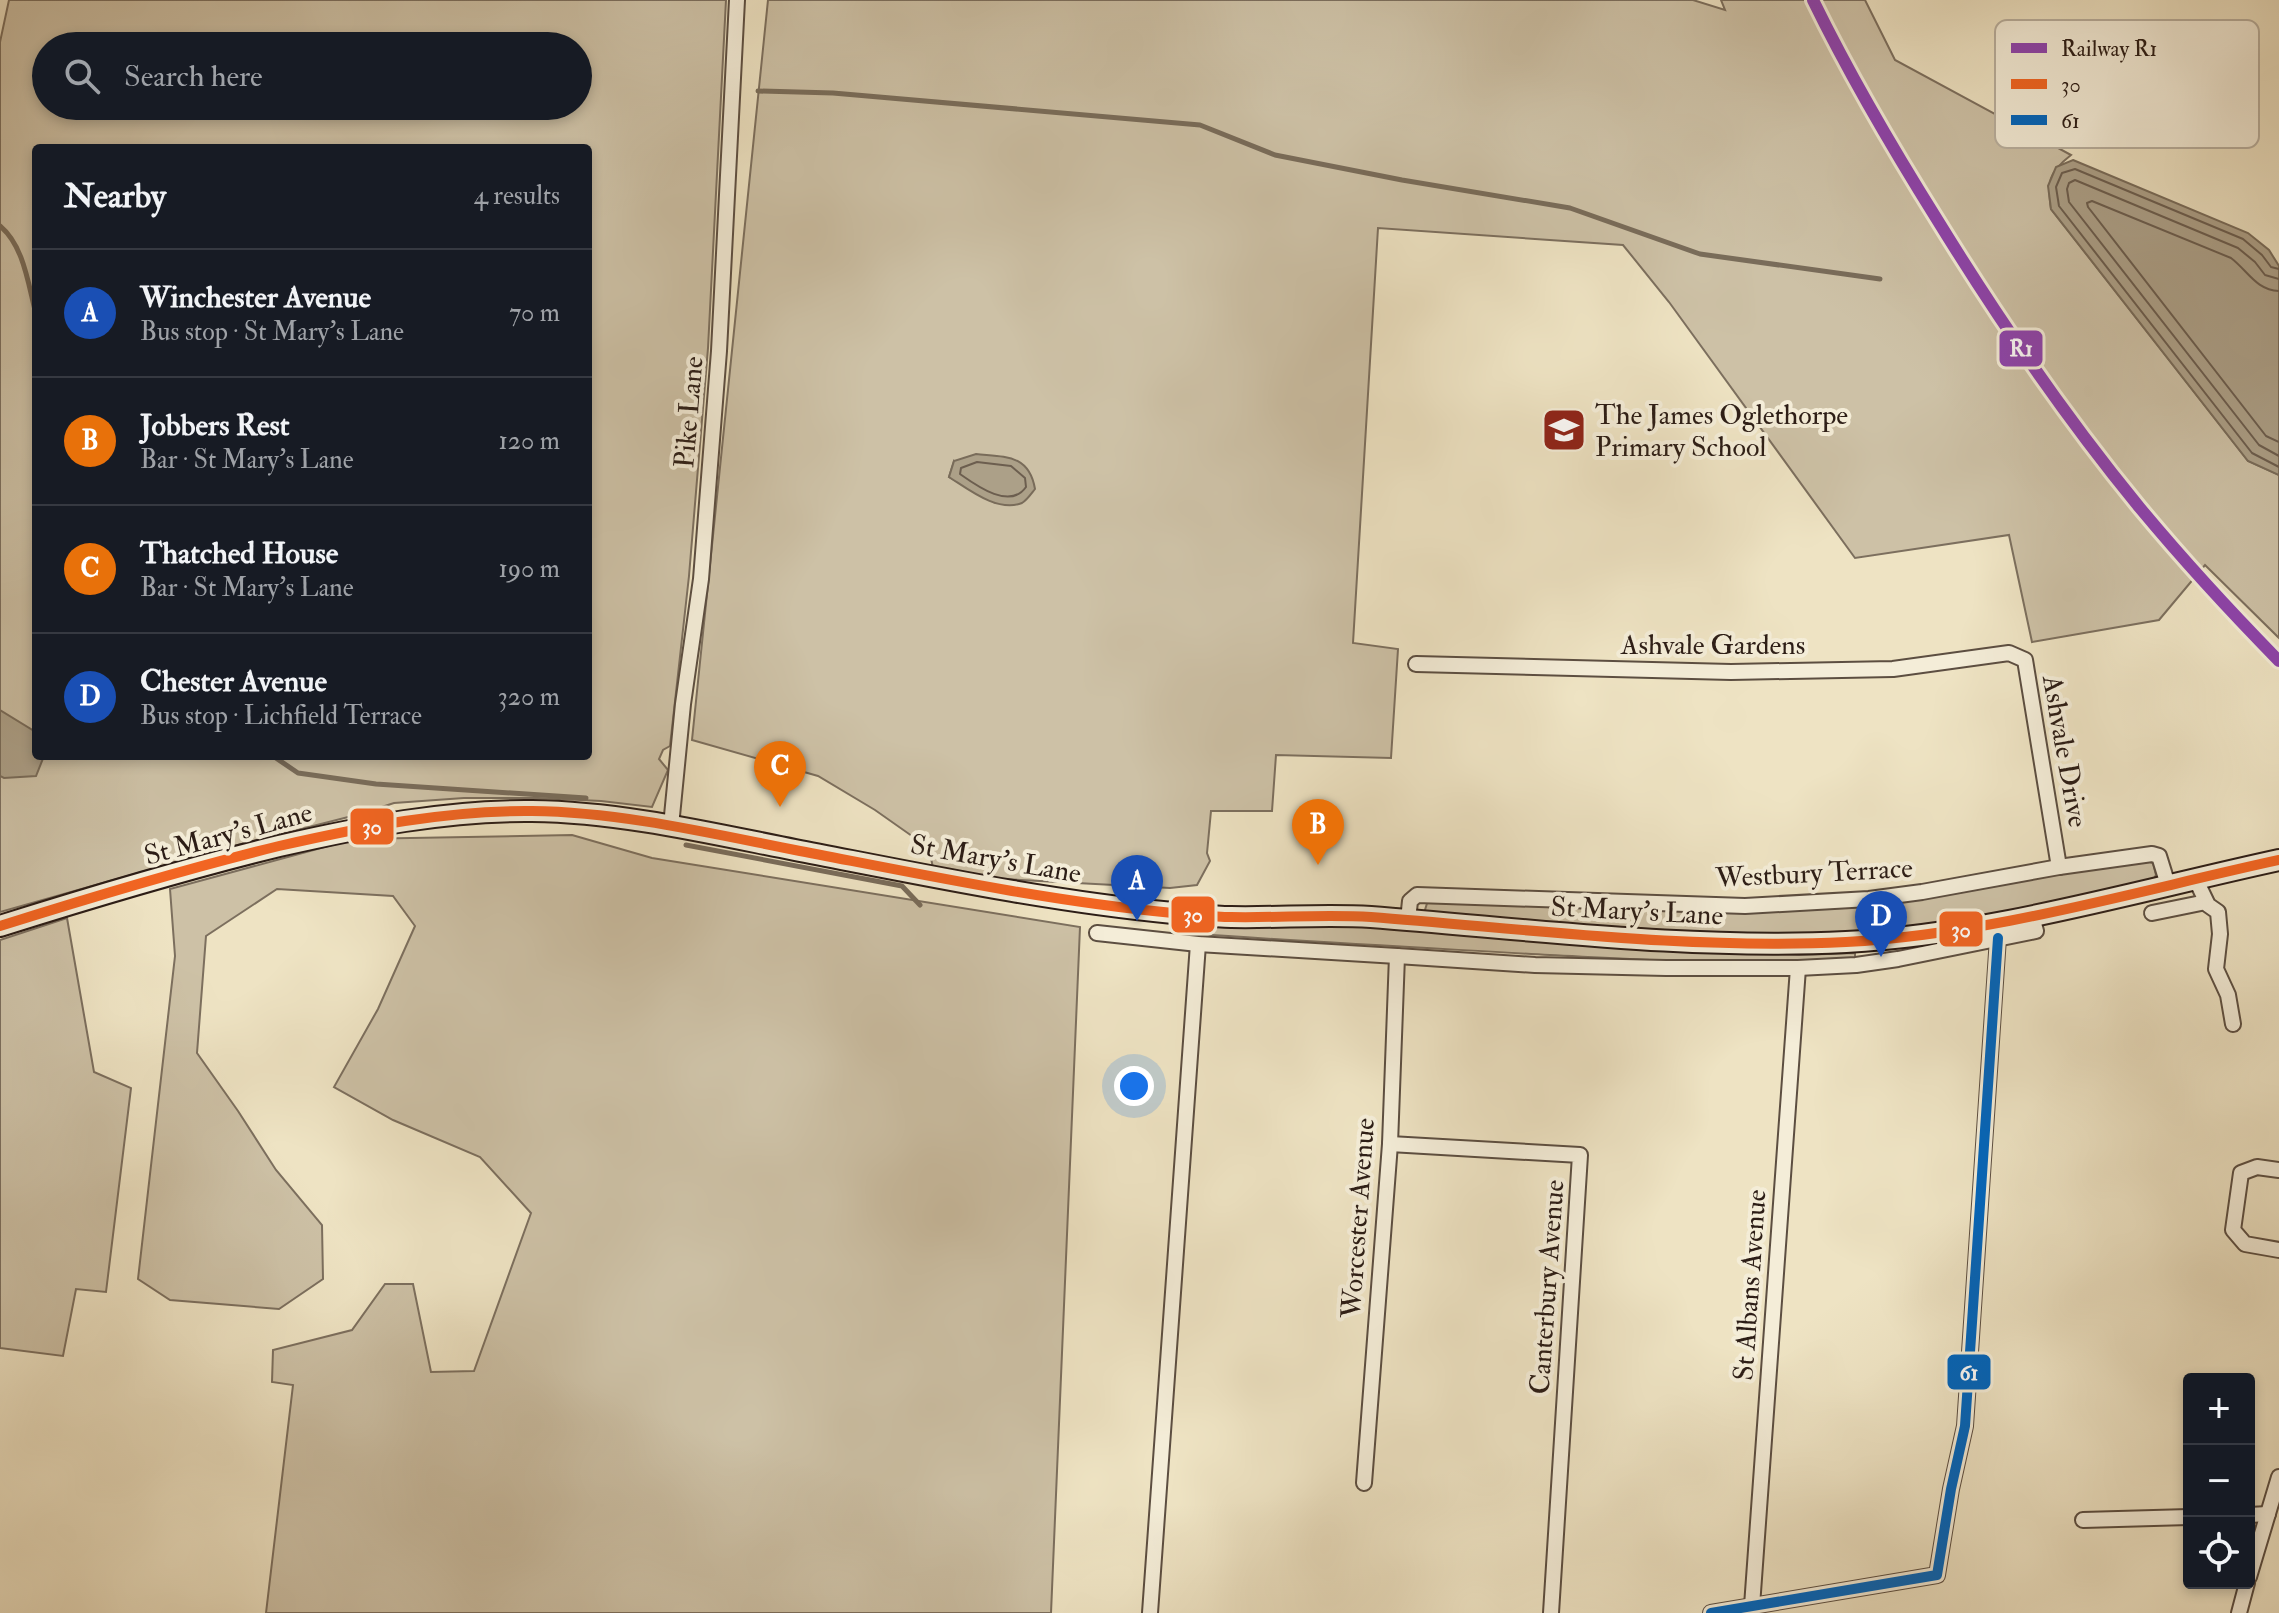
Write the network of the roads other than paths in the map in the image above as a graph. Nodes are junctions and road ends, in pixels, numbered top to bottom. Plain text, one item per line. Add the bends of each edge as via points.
1 (737, 0) edge
2 (2009, 653) joint
3 (1416, 664) dead end
4 (671, 826) junction
5 (2279, 860) edge
6 (2059, 867) junction
7 (2195, 878) junction
8 (2168, 885) junction
9 (2206, 902) junction
10 (1170, 912) junction
11 (2152, 913) dead end
12 (2032, 916) junction
13 (1408, 920) junction
14 (0, 926) edge
15 (1097, 933) dead end
16 (1998, 938) junction
17 (1169, 941) junction
18 (1198, 944) junction
19 (1397, 956) junction
20 (1798, 968) junction
21 (2233, 1024) dead end
22 (1390, 1144) junction
23 (2279, 1170) edge
24 (2279, 1250) edge
25 (2279, 1477) edge
26 (1364, 1483) dead end
27 (2268, 1514) junction
28 (2255, 1515) edge
29 (2183, 1517) edge
30 (2083, 1520) dead end
31 (2255, 1557) edge
32 (1752, 1606) junction
33 (1150, 1613) edge
34 (1551, 1613) edge
35 (1711, 1613) edge

1 - 4 street, Pike Lane via 701,579
2 - 3 street, Ashvale Gardens via 1893,669 1745,672
2 - 6 street, Ashvale Drive via 2025,660
4 - 10 main road, St Mary's Lane via 968,882
4 - 14 main road, St Mary's Lane via 536,811 465,812 397,821 225,859
5 - 7 main road, St Mary's Lane
6 - 8 street, Westbury Terrace via 2152,854 2159,856
6 - 13 street, Westbury Terrace via 1869,899 1745,906 1417,895 1410,901
7 - 8 main road, St Mary's Lane
7 - 9 street
8 - 12 main road, St Mary's Lane
9 - 11 street
9 - 21 street via 2218,912 2216,969
10 - 13 main road, St Mary's Lane
10 - 17 street
12 - 13 main road, St Mary's Lane via 1932,934 1766,944
12 - 16 street via 2036,931
15 - 17 street
16 - 20 street via 1898,959
16 - 32 street via 1965,1426 1937,1575
17 - 18 street
18 - 19 street
18 - 33 street
19 - 20 street via 1535,965
19 - 22 street, Worcester Avenue
20 - 32 street, St Albans Avenue
22 - 26 street, Worcester Avenue
22 - 34 street, Canterbury Avenue via 1580,1155
23 - 24 street via 2257,1167 2241,1173 2233,1230 2245,1244
25 - 27 street
27 - 28 street
27 - 31 street
29 - 30 street
32 - 35 street

